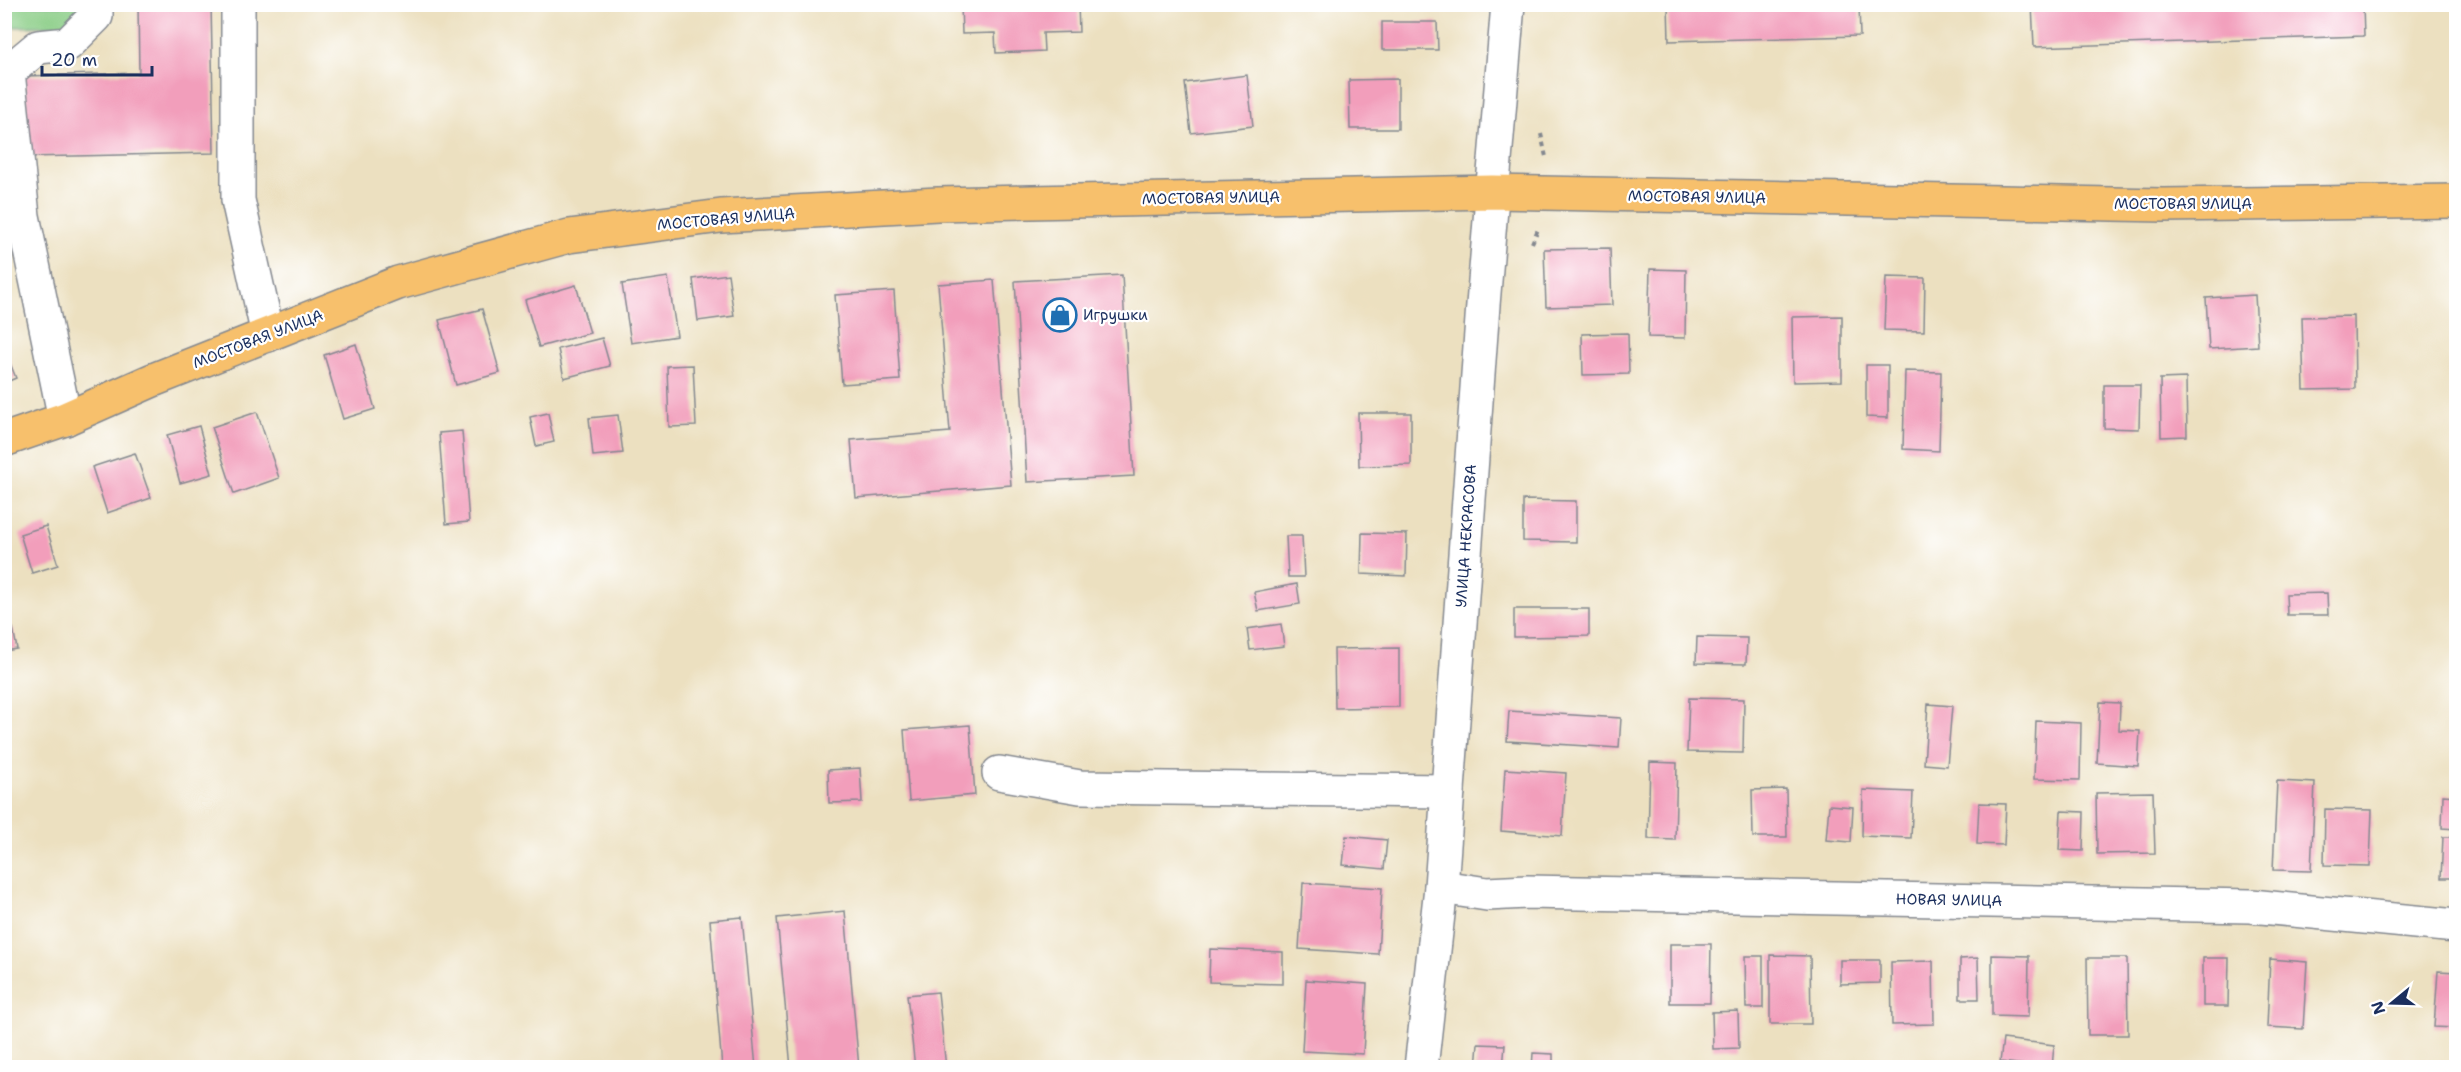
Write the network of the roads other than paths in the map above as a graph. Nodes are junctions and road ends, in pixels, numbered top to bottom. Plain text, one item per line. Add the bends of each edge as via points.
1 (96, 4) edge
2 (238, 4) edge
3 (1508, 4) edge
4 (1492, 192) junction
5 (2457, 201) edge
6 (268, 335) junction
7 (65, 419) junction
8 (4, 440) edge
9 (999, 773) dead end
10 (1448, 791) junction
11 (1441, 887) junction
12 (2457, 926) edge
13 (1421, 1068) edge

1 - 7 street via 96,16 69,44 38,47 8,72 23,216
2 - 6 street via 238,200
3 - 4 street, УЛИЦА НЕКРАСОВА
4 - 5 main road, МОСТОВАЯ УЛИЦА via 2163,205
4 - 6 main road, МОСТОВАЯ УЛИЦА via 938,204 722,216 569,236 398,283
4 - 10 street, УЛИЦА НЕКРАСОВА
6 - 7 main road, МОСТОВАЯ УЛИЦА
7 - 8 main road, МОСТОВАЯ УЛИЦА
9 - 10 street via 1080,787
10 - 11 street, УЛИЦА НЕКРАСОВА
11 - 12 street, НОВАЯ УЛИЦА via 1486,894 2251,906
11 - 13 street, УЛИЦА НЕКРАСОВА

